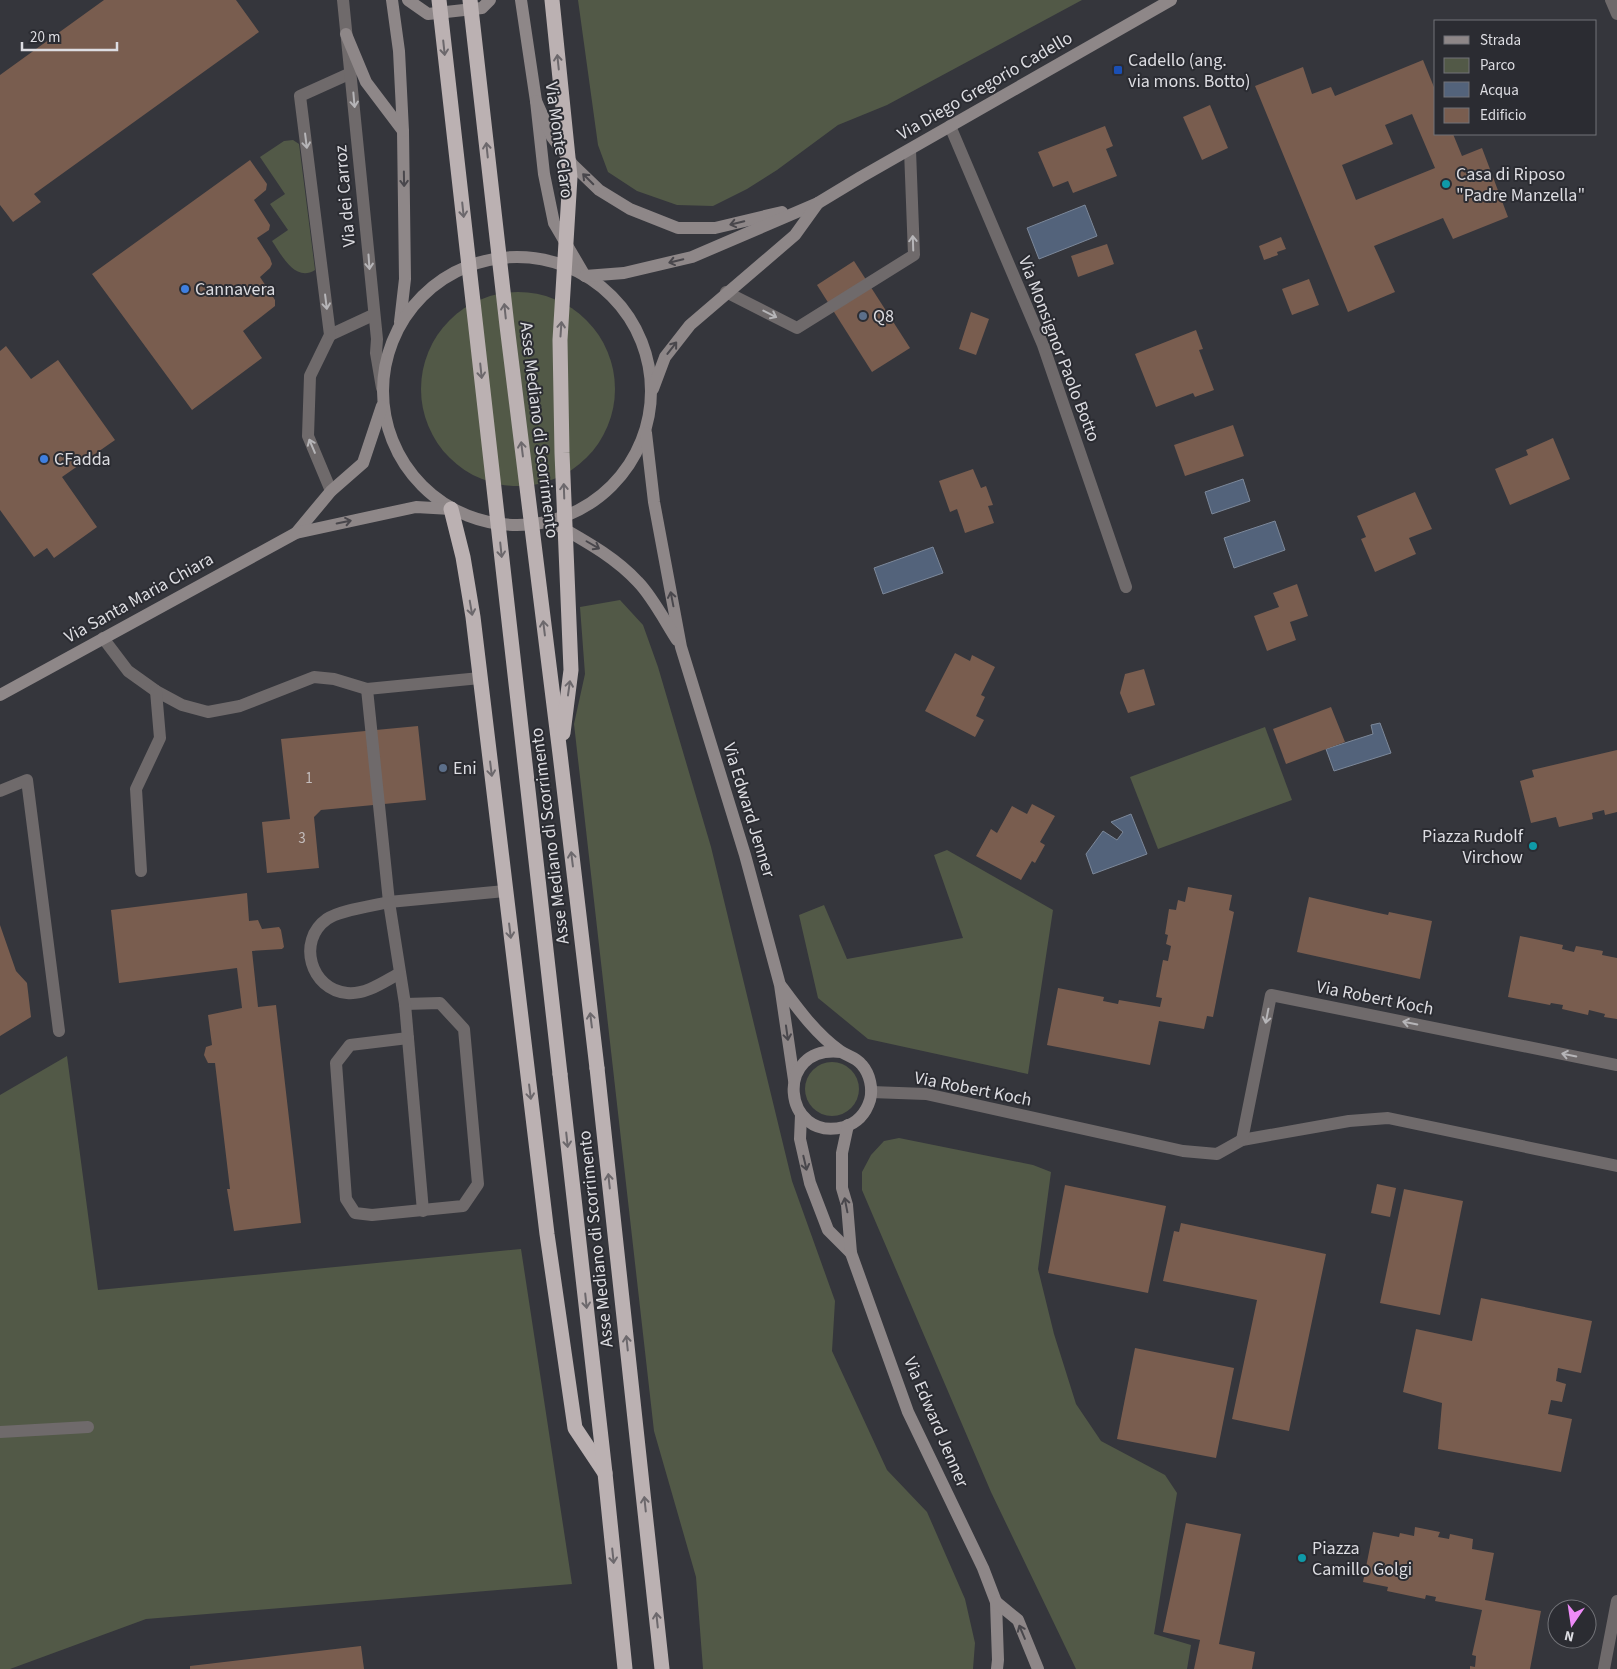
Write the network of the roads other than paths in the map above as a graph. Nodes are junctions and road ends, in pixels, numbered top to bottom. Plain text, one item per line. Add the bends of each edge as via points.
1 (343, 0) edge
2 (392, 0) edge
3 (408, 0) edge
4 (439, 0) edge
5 (470, 0) edge
6 (490, 0) edge
7 (521, 0) edge
8 (552, 0) edge
9 (1171, 0) edge
10 (1612, 0) edge
11 (1617, 14) edge
12 (346, 34) junction
13 (351, 73) junction
14 (536, 101) junction
15 (950, 126) junction
16 (403, 130) junction
17 (910, 150) junction
18 (818, 203) junction
19 (586, 276) junction
20 (726, 292) junction
21 (373, 315) junction
22 (400, 324) junction
23 (330, 335) junction
24 (382, 388) junction
25 (652, 392) junction
26 (383, 404) junction
27 (646, 430) junction
28 (331, 491) junction
29 (451, 509) junction
30 (551, 521) junction
31 (296, 533) junction
32 (1126, 587) dead end
33 (103, 638) junction
34 (681, 647) junction
35 (480, 678) junction
36 (367, 689) junction
37 (156, 691) junction
38 (0, 695) edge
39 (560, 754) junction
40 (0, 791) edge
41 (141, 871) dead end
42 (505, 891) junction
43 (389, 902) junction
44 (400, 973) junction
45 (780, 985) junction
46 (405, 1004) junction
47 (59, 1032) dead end
48 (408, 1038) junction
49 (840, 1052) junction
50 (1617, 1065) edge
51 (794, 1080) junction
52 (871, 1092) junction
53 (802, 1115) junction
54 (848, 1126) junction
55 (1242, 1140) junction
56 (1617, 1166) edge
57 (423, 1211) junction
58 (851, 1254) junction
59 (88, 1427) dead end
60 (0, 1432) edge
61 (605, 1473) junction
62 (1617, 1601) edge
63 (996, 1602) junction
64 (1612, 1653) edge
65 (624, 1669) edge
66 (662, 1669) edge
67 (997, 1669) edge
68 (1038, 1669) edge
69 (1604, 1669) edge

1 - 12 street, Via dei Carroz
2 - 16 street via 399,51
3 - 6 street via 428,14 482,8
4 -> 61 highway, Asse Mediano di Scorrimento, bridge
39 -> 5 highway, Asse Mediano di Scorrimento, bridge
7 - 14 street, Via Monte Claro
39 -> 8 highway, bridge via 571,670 560,340 570,177
9 - 15 street, Via Diego Gregorio Cadello
10 - 11 street
12 - 13 street, Via dei Carroz
12 - 16 street via 366,82
13 -> 21 street, Via dei Carroz
13 -> 23 street via 300,96
18 -> 14 street via 715,228 678,228 630,209 599,190 552,137
14 - 19 street, Via Monte Claro via 544,174 554,223
15 - 17 street, Via Diego Gregorio Cadello
15 - 32 street, Via Monsignor Paolo Botto via 1043,345
16 -> 22 street via 405,279
17 - 18 street, Via Diego Gregorio Cadello
20 -> 17 street via 797,328 914,255
18 -> 19 street, Via Diego Gregorio Cadello via 692,257 624,273
18 - 20 street, Via Diego Gregorio Cadello via 794,234
19 - 22 street via 549,260 521,256 492,259 464,267 438,281 416,300
19 - 25 street via 602,286 623,308 639,334 649,362
25 -> 20 street, Via Diego Gregorio Cadello via 665,356 690,325
21 - 23 street
21 - 24 street, Via dei Carroz
22 - 24 street via 386,355
28 -> 23 street via 308,436 310,376
24 - 26 street
25 - 27 street
26 - 28 street, Via Santa Maria Chiara via 363,463
26 - 29 street via 389,436 400,458 420,484
27 - 30 street via 620,478 600,497 576,512
34 -> 27 street, Via Edward Jenner via 654,502
28 - 31 street, Via Santa Maria Chiara
29 - 30 street via 483,521 517,526
31 -> 29 street, Via Santa Maria Chiara via 416,506
29 -> 35 highway via 463,557
30 -> 34 street, Via Edward Jenner via 601,550 640,583
31 - 33 street, Via Santa Maria Chiara
33 - 37 street via 128,671
33 - 38 street, Via Santa Maria Chiara
34 - 45 street, Via Edward Jenner via 745,856
35 - 36 street
35 -> 42 highway
36 - 37 street via 314,677 240,706 208,712 182,705
36 - 43 street
37 - 41 street via 160,738 136,789
66 -> 39 highway, Asse Mediano di Scorrimento, bridge
40 - 47 street via 27,780
42 - 43 street
42 -> 61 highway via 547,1234 575,1428
43 - 44 street
43 - 44 street via 326,920 314,935 310,955 316,975 322,982 347,994 366,990
44 - 46 street
45 - 49 street, Via Edward Jenner via 807,1020
45 -> 51 street, Via Edward Jenner
46 - 48 street
46 - 57 street via 440,1003 464,1028 473,1126 478,1184 463,1206
48 - 57 street
48 - 57 street via 350,1045 336,1063 346,1198 355,1213
49 - 51 street via 820,1052 811,1056 800,1067
49 - 52 street via 862,1065 869,1076
50 -> 55 street, Via Robert Koch via 1271,995
51 - 53 street via 795,1104
52 - 54 street via 863,1114
52 - 55 street, Via Robert Koch via 926,1094 1183,1151 1217,1154
53 - 54 street via 823,1128
53 -> 58 street, Via Edward Jenner via 800,1139 810,1183 828,1230
58 -> 54 street, Via Edward Jenner via 847,1205 842,1188 842,1153
55 - 56 street, Via Robert Koch via 1348,1121 1388,1118
58 - 63 street, Via Edward Jenner via 908,1412
59 - 60 street
61 -> 65 highway, Asse Mediano di Scorrimento
62 - 64 street
63 - 67 street, Via Edward Jenner
68 -> 63 street, Via Edward Jenner via 1018,1620
64 - 69 street

